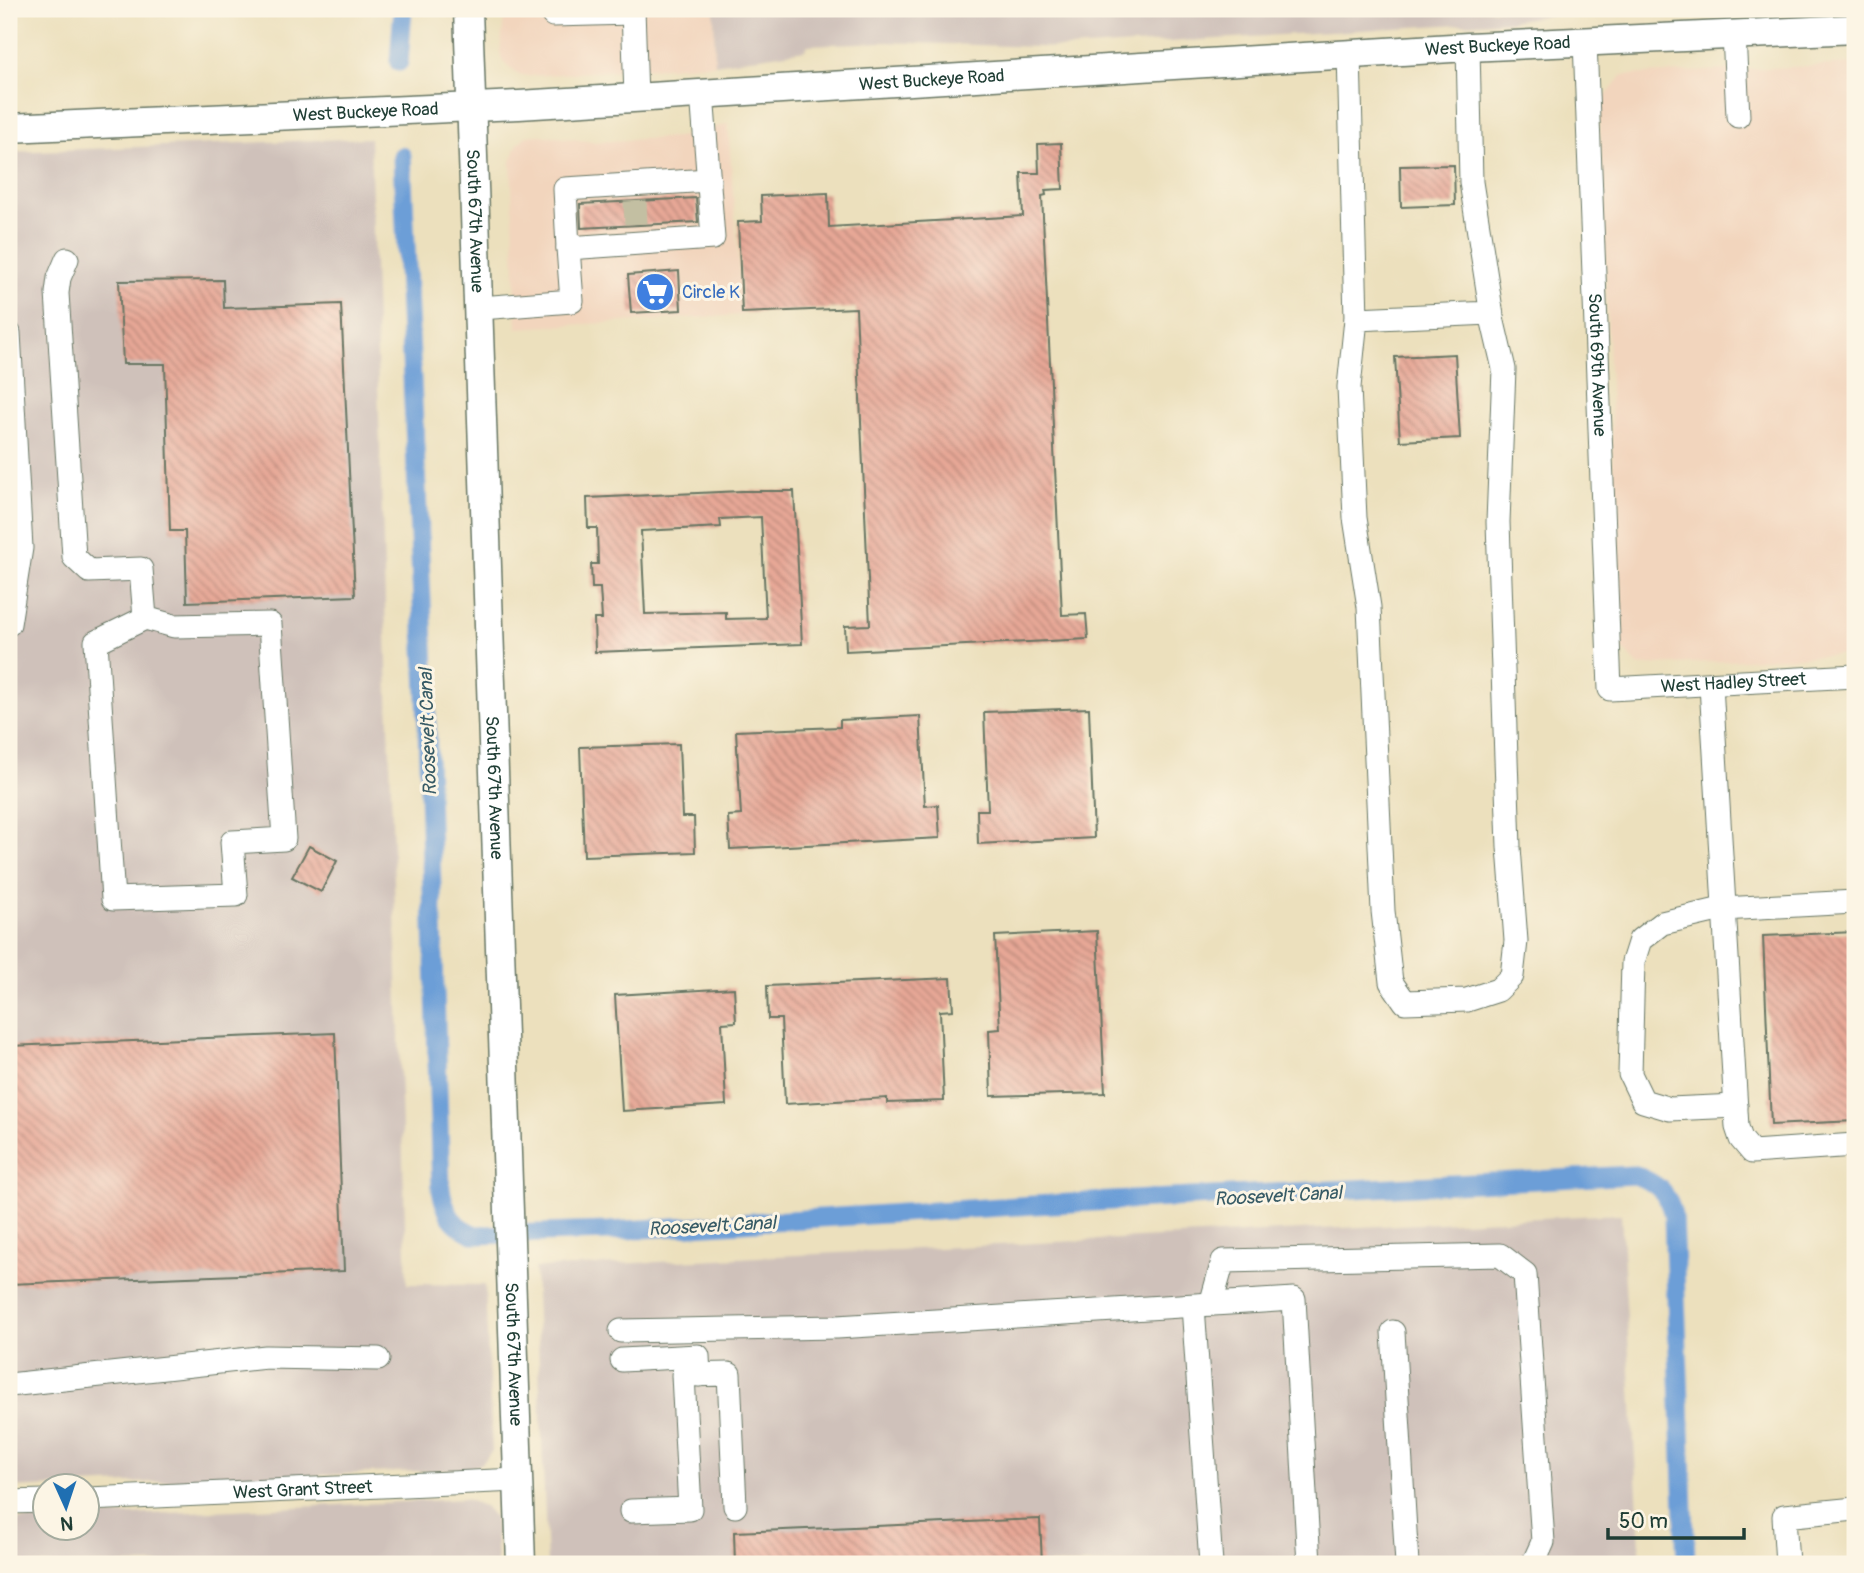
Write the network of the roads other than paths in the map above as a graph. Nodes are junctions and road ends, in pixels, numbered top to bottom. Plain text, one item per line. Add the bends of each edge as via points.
1 (468, 9) edge
2 (553, 9) edge
3 (633, 11) edge
4 (1855, 29) edge
5 (1734, 35) junction
6 (1585, 41) junction
7 (1468, 47) junction
8 (1349, 54) junction
9 (702, 93) junction
10 (636, 97) junction
11 (472, 108) junction
12 (1738, 116) dead end
13 (9, 128) edge
14 (709, 180) junction
15 (568, 248) junction
16 (67, 259) dead end
17 (480, 308) junction
18 (1491, 313) junction
19 (1356, 320) junction
20 (9, 333) edge
21 (145, 618) junction
22 (9, 624) edge
23 (1855, 676) edge
24 (1711, 685) junction
25 (1610, 689) joint
26 (1855, 902) edge
27 (1722, 909) junction
28 (1736, 1106) junction
29 (1855, 1145) edge
30 (1292, 1259) junction
31 (1294, 1299) junction
32 (1202, 1305) junction
33 (621, 1331) dead end
34 (1393, 1332) dead end
35 (378, 1359) dead end
36 (622, 1360) dead end
37 (699, 1374) junction
38 (9, 1385) edge
39 (517, 1480) junction
40 (102, 1498) edge
41 (32, 1501) edge
42 (9, 1502) edge
43 (735, 1506) dead end
44 (1855, 1509) edge
45 (631, 1511) dead end
46 (521, 1564) edge
47 (1211, 1564) edge
48 (1309, 1564) edge
49 (1407, 1564) edge
50 (1533, 1564) edge
51 (1787, 1564) edge

1 - 11 main road, South 67th Avenue
2 - 3 street via 553,15
3 - 10 street
4 - 5 main road, West Buckeye Road
5 - 6 main road, West Buckeye Road
5 - 12 street
6 - 7 main road, West Buckeye Road
6 - 25 street, South 69th Avenue
7 - 8 main road, West Buckeye Road
7 - 18 street via 1471,182
8 - 9 main road, West Buckeye Road
8 - 19 street
9 - 10 main road, West Buckeye Road
9 - 14 street
10 - 11 main road, West Buckeye Road
11 - 13 main road, West Buckeye Road
11 - 17 main road, South 67th Avenue
14 - 15 street via 635,193 565,189
14 - 15 street via 713,238 637,234
15 - 17 street via 572,301
16 - 21 street via 57,293 74,557 89,571 141,569
17 - 39 main road, South 67th Avenue
18 - 19 street
18 - 19 street via 1504,369 1498,522 1508,847 1516,941 1512,976 1498,990 1466,1000 1405,1002 1391,982 1383,911 1369,607 1354,492 1349,387
20 - 22 street via 21,548
21 - 21 street via 174,626 270,624 284,839 232,842 236,895 113,899 96,642
23 - 24 street, West Hadley Street
24 - 25 street, West Hadley Street
24 - 27 street
26 - 27 street
27 - 28 street
27 - 28 street via 1662,923 1640,940 1633,962 1630,1074 1643,1101 1670,1109
28 - 29 street via 1741,1139 1752,1152
30 - 31 street
30 - 32 street via 1223,1261
30 - 50 street via 1500,1255 1525,1274 1544,1542
31 - 32 street
31 - 48 street
32 - 33 street via 837,1327
32 - 47 street
34 - 49 street
35 - 38 street via 266,1357
36 - 37 street via 698,1356
37 - 43 street via 729,1374
37 - 45 street via 683,1375 690,1509
39 - 40 street, West Grant Street
39 - 46 main road, South 67th Avenue
41 - 42 street
44 - 51 street via 1784,1516

